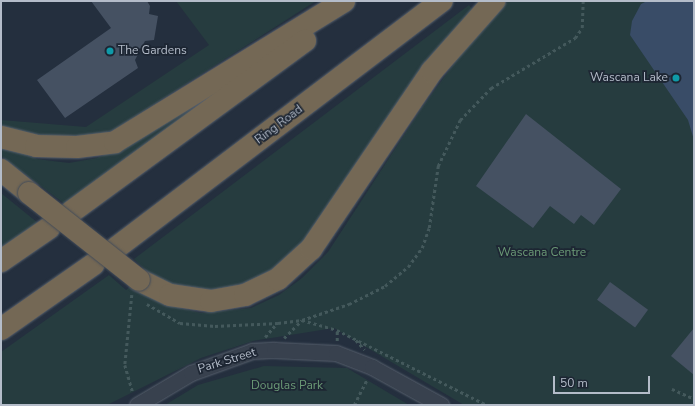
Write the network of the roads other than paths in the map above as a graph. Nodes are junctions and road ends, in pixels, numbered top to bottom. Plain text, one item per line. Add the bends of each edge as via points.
1 (344, 1) edge
2 (359, 1) edge
3 (442, 1) edge
4 (494, 1) edge
5 (1, 137) edge
6 (1, 170) edge
7 (71, 212) dead end
8 (49, 228) dead end
9 (116, 248) dead end
10 (1, 261) edge
11 (94, 264) dead end
12 (1, 329) edge
13 (136, 402) edge
14 (441, 405) edge

1 - 5 highway via 115,142 77,147 36,146
2 - 7 highway
3 - 9 highway, Ring Road
4 - 6 highway, bridge via 454,43 411,101 311,249 278,279 245,295 211,301 137,292
8 - 10 highway
11 - 12 highway
13 - 14 street, Park Street via 191,373 252,351 274,350 336,353 372,367

